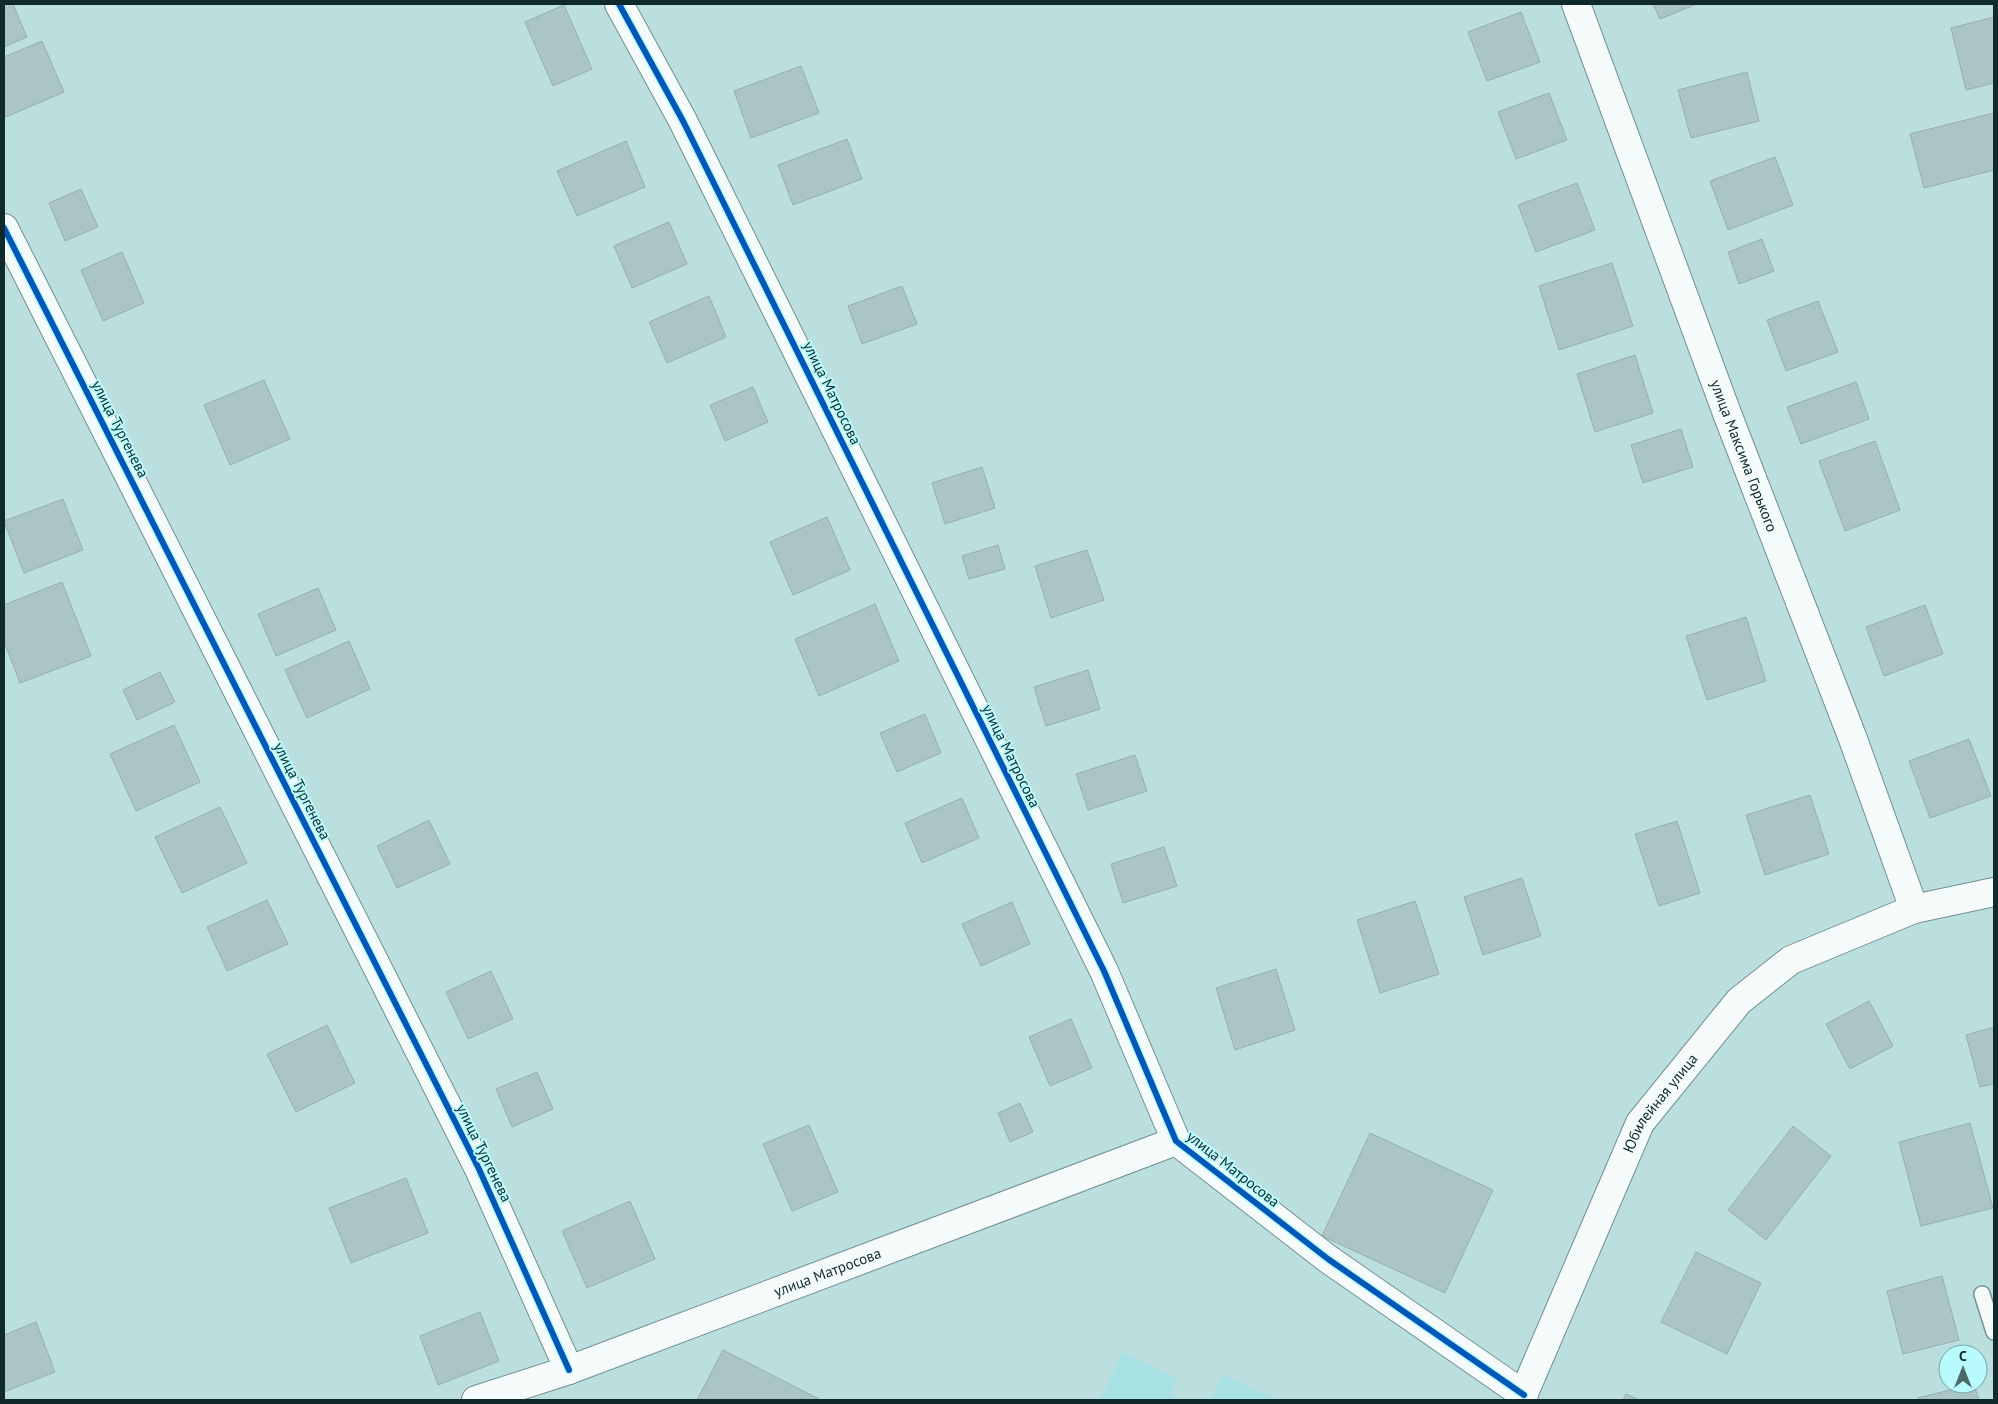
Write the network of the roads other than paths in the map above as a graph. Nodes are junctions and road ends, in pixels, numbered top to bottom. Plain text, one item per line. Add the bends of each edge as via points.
1 (619, 4) edge
2 (1576, 4) edge
3 (4, 228) edge
4 (1994, 892) edge
5 (1914, 909) junction
6 (1176, 1141) junction
7 (1982, 1294) dead end
8 (1994, 1332) edge
9 (569, 1370) junction
10 (1522, 1397) edge
11 (476, 1400) edge

1 - 6 street, улица Матросова via 683,121 1104,972
2 - 5 street, улица Максима Горького
3 - 9 street, улица Тургенева via 479,1169
4 - 5 street, Юбилейная улица
5 - 10 street, Юбилейная улица via 1791,960 1740,1001 1640,1123
6 - 9 street, улица Матросова
6 - 10 street, улица Матросова via 1328,1258
7 - 8 lane
9 - 11 street, улица Матросова

